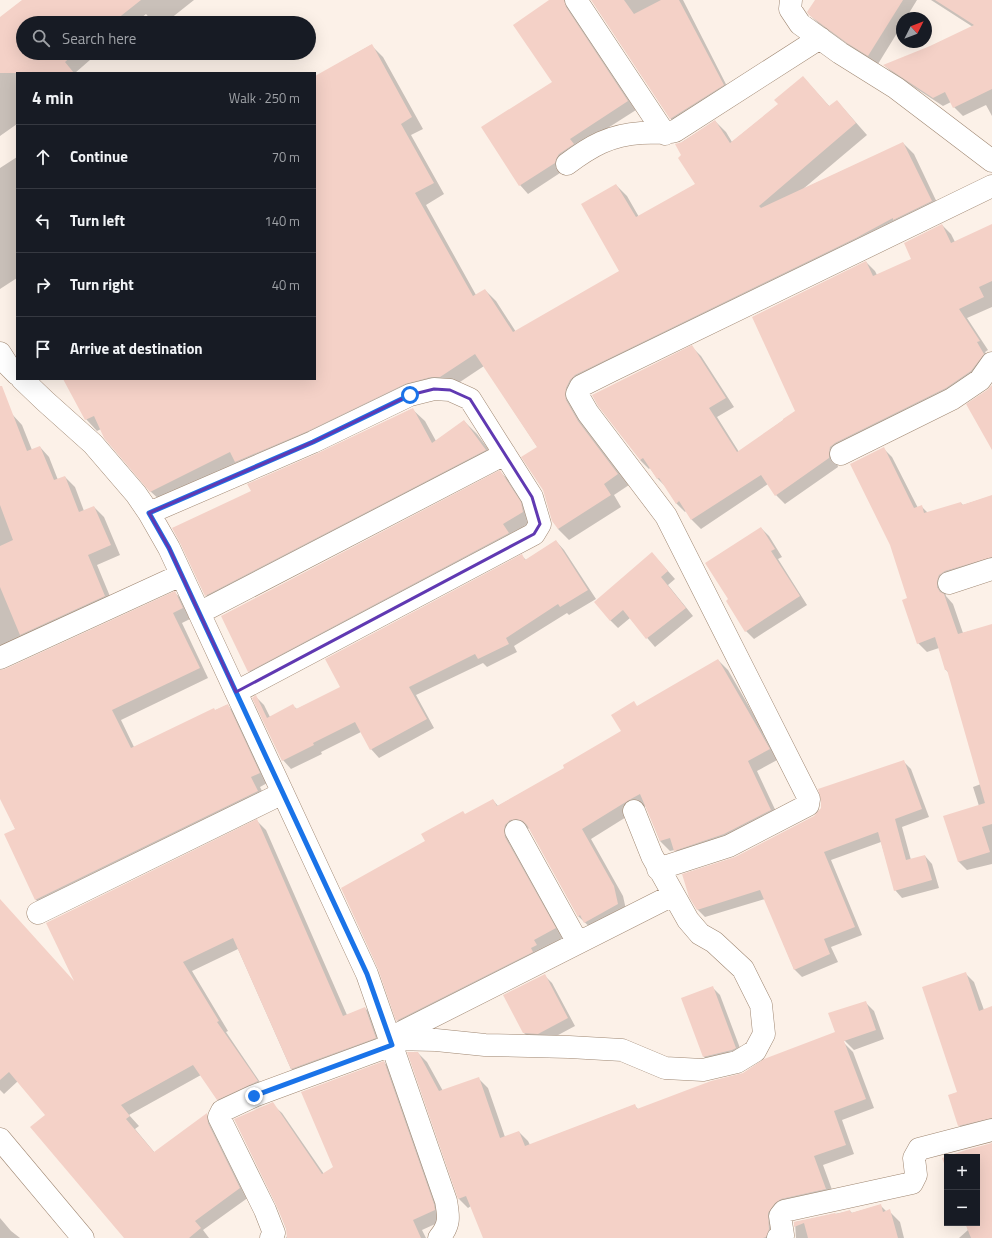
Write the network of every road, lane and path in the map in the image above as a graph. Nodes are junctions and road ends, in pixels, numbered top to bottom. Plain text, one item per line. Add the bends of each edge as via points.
1 (576, 0) edge
2 (790, 0) edge
3 (820, 38) junction
4 (665, 134) junction
5 (992, 161) edge
6 (567, 164) dead end
7 (992, 186) edge
8 (6, 352) edge
9 (992, 363) edge
10 (16, 373) edge
11 (23, 380) edge
12 (505, 454) junction
13 (841, 454) dead end
14 (149, 513) junction
15 (992, 569) edge
16 (181, 575) junction
17 (949, 583) dead end
18 (199, 613) junction
19 (0, 658) edge
20 (236, 692) junction
21 (283, 793) junction
22 (634, 811) dead end
23 (516, 831) dead end
24 (658, 869) junction
25 (673, 895) junction
26 (38, 913) dead end
27 (578, 943) junction
28 (391, 1042) junction
29 (992, 1130) edge
30 (0, 1139) edge
31 (83, 1238) edge
32 (271, 1238) edge
33 (439, 1238) edge
34 (778, 1238) edge

1 - 4 street
2 - 3 street via 790,9 800,24
3 - 4 street via 692,121
3 - 5 street via 896,88
4 - 6 street via 643,132 622,135 591,146
7 - 24 street via 611,371 582,386 577,394 588,413 666,516 809,799 808,805 729,846
8 - 10 street via 7,364
9 - 13 street via 980,380 952,399
11 - 14 street via 93,444
12 - 14 street via 470,399 450,390 434,389 410,395 313,442
12 - 18 street
12 - 20 street via 532,497 540,524 534,534
14 - 16 street
15 - 17 street
16 - 18 street
16 - 19 street
18 - 20 street
20 - 21 street
21 - 26 street
21 - 28 street via 367,974
22 - 24 street
23 - 27 street
24 - 25 street
25 - 27 street
25 - 28 street via 700,934 714,942 743,969 762,1006 764,1034 755,1051 737,1062 703,1070 665,1068 622,1050 485,1045 436,1040
27 - 28 street
28 - 32 street via 222,1111 219,1117 265,1210 274,1233
28 - 33 street via 446,1201 449,1219
29 - 34 street via 919,1149 914,1158 916,1175 912,1183 784,1211 780,1216 783,1235
30 - 31 street

